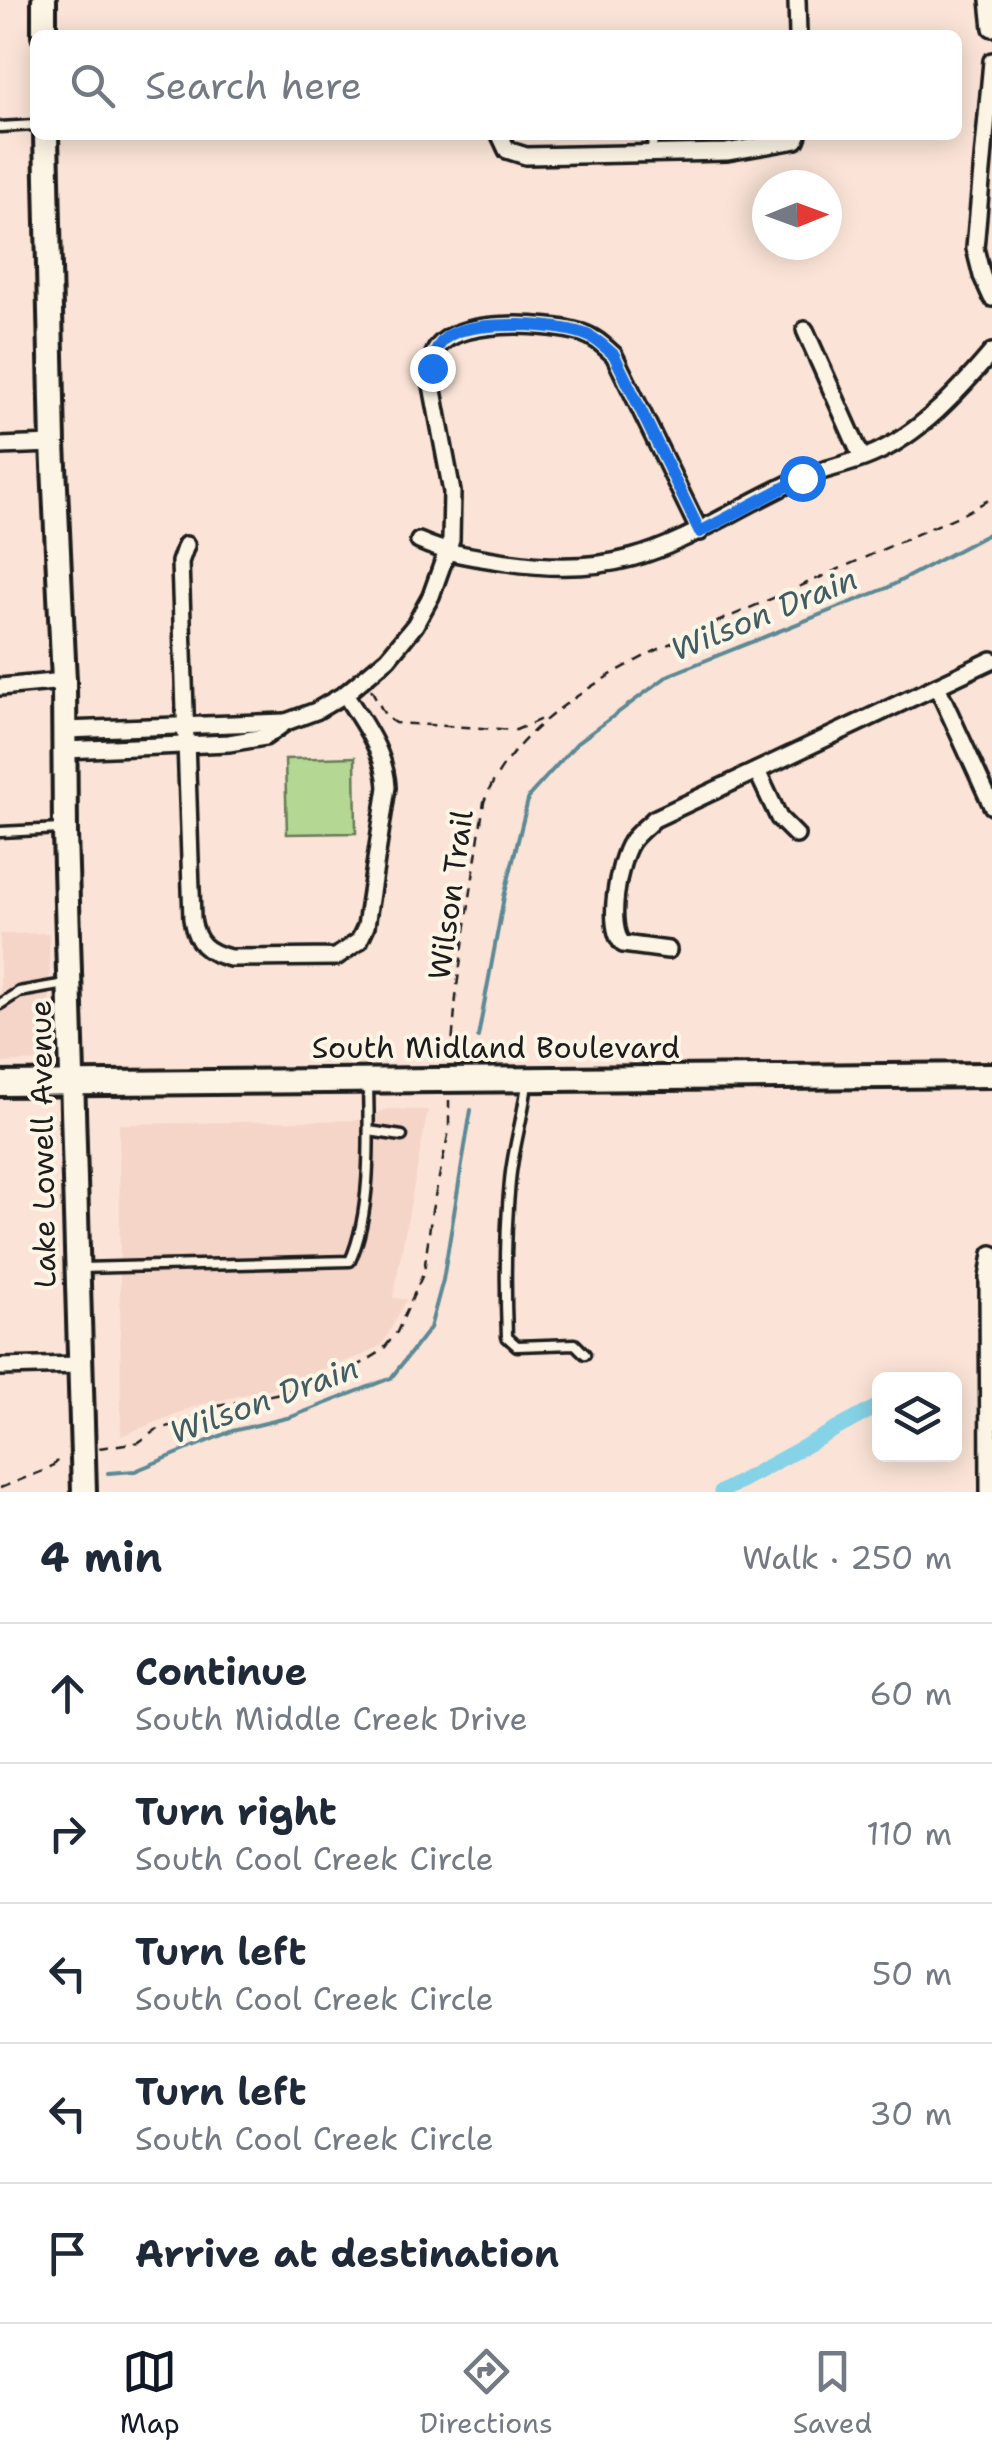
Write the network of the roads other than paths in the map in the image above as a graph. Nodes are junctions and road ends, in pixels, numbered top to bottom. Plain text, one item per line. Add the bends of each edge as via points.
1 (44, 0) edge
2 (797, 0) edge
3 (990, 0) edge
4 (992, 28) edge
5 (44, 30) edge
6 (798, 30) edge
7 (992, 61) edge
8 (30, 125) edge
9 (0, 127) edge
10 (46, 140) edge
11 (502, 140) edge
12 (652, 140) edge
13 (796, 140) edge
14 (653, 154) junction
15 (992, 298) edge
16 (805, 330) dead end
17 (992, 352) edge
18 (53, 444) junction
19 (0, 446) edge
20 (862, 458) junction
21 (700, 532) junction
22 (419, 540) dead end
23 (186, 545) dead end
24 (448, 554) junction
25 (992, 660) edge
26 (64, 681) junction
27 (938, 686) junction
28 (0, 688) edge
29 (345, 694) junction
30 (286, 722) junction
31 (186, 726) junction
32 (65, 740) junction
33 (186, 744) junction
34 (757, 771) junction
35 (992, 806) edge
36 (65, 828) junction
37 (0, 832) edge
38 (796, 835) dead end
39 (668, 950) dead end
40 (69, 983) junction
41 (0, 1004) edge
42 (992, 1076) edge
43 (528, 1077) junction
44 (368, 1080) junction
45 (72, 1081) junction
46 (0, 1084) edge
47 (369, 1130) junction
48 (402, 1136) dead end
49 (992, 1254) edge
50 (76, 1268) junction
51 (585, 1354) dead end
52 (80, 1365) junction
53 (0, 1368) edge
54 (84, 1492) edge
55 (989, 1492) edge

1 - 5 main road
2 - 6 street
3 - 4 street
7 - 15 street via 975,248
8 - 9 lane
10 - 18 main road, Lake Lowell Avenue
11 - 14 street via 507,150 526,156
12 - 14 lane
13 - 14 street via 727,152
16 - 20 street
17 - 20 street via 906,435
18 - 19 street
18 - 26 main road, Lake Lowell Avenue
20 - 21 street via 802,478
21 - 24 street via 645,556 593,568
21 - 24 street via 614,355 579,332 482,327 450,335 434,354 432,386 452,492
22 - 24 street
23 - 31 street via 180,562
24 - 29 street via 415,625
25 - 27 street
26 - 28 street
26 - 32 main road, Lake Lowell Avenue
27 - 34 street
27 - 35 street
29 - 30 street
29 - 33 street via 380,752 387,788 366,926 360,941 336,957 230,958 204,948 195,936
30 - 31 street
30 - 33 street via 265,737
31 - 32 street
31 - 33 street
32 - 33 street
32 - 36 main road, Lake Lowell Avenue
34 - 38 street
34 - 39 street via 654,819 630,842 614,934 631,947
36 - 37 lane
36 - 40 main road, Lake Lowell Avenue
40 - 41 lane via 19,992
40 - 45 main road, Lake Lowell Avenue
42 - 43 main road, South Midland Boulevard
43 - 44 main road, South Midland Boulevard
43 - 51 lane via 510,1178 507,1337 517,1346 575,1344
44 - 45 main road, South Midland Boulevard
44 - 47 lane
45 - 46 main road, South Midland Boulevard
45 - 50 main road, Lake Lowell Avenue
47 - 48 lane
47 - 50 lane via 350,1261
49 - 55 street
50 - 52 main road, Lake Lowell Avenue
52 - 53 street
52 - 54 main road, Lake Lowell Avenue

